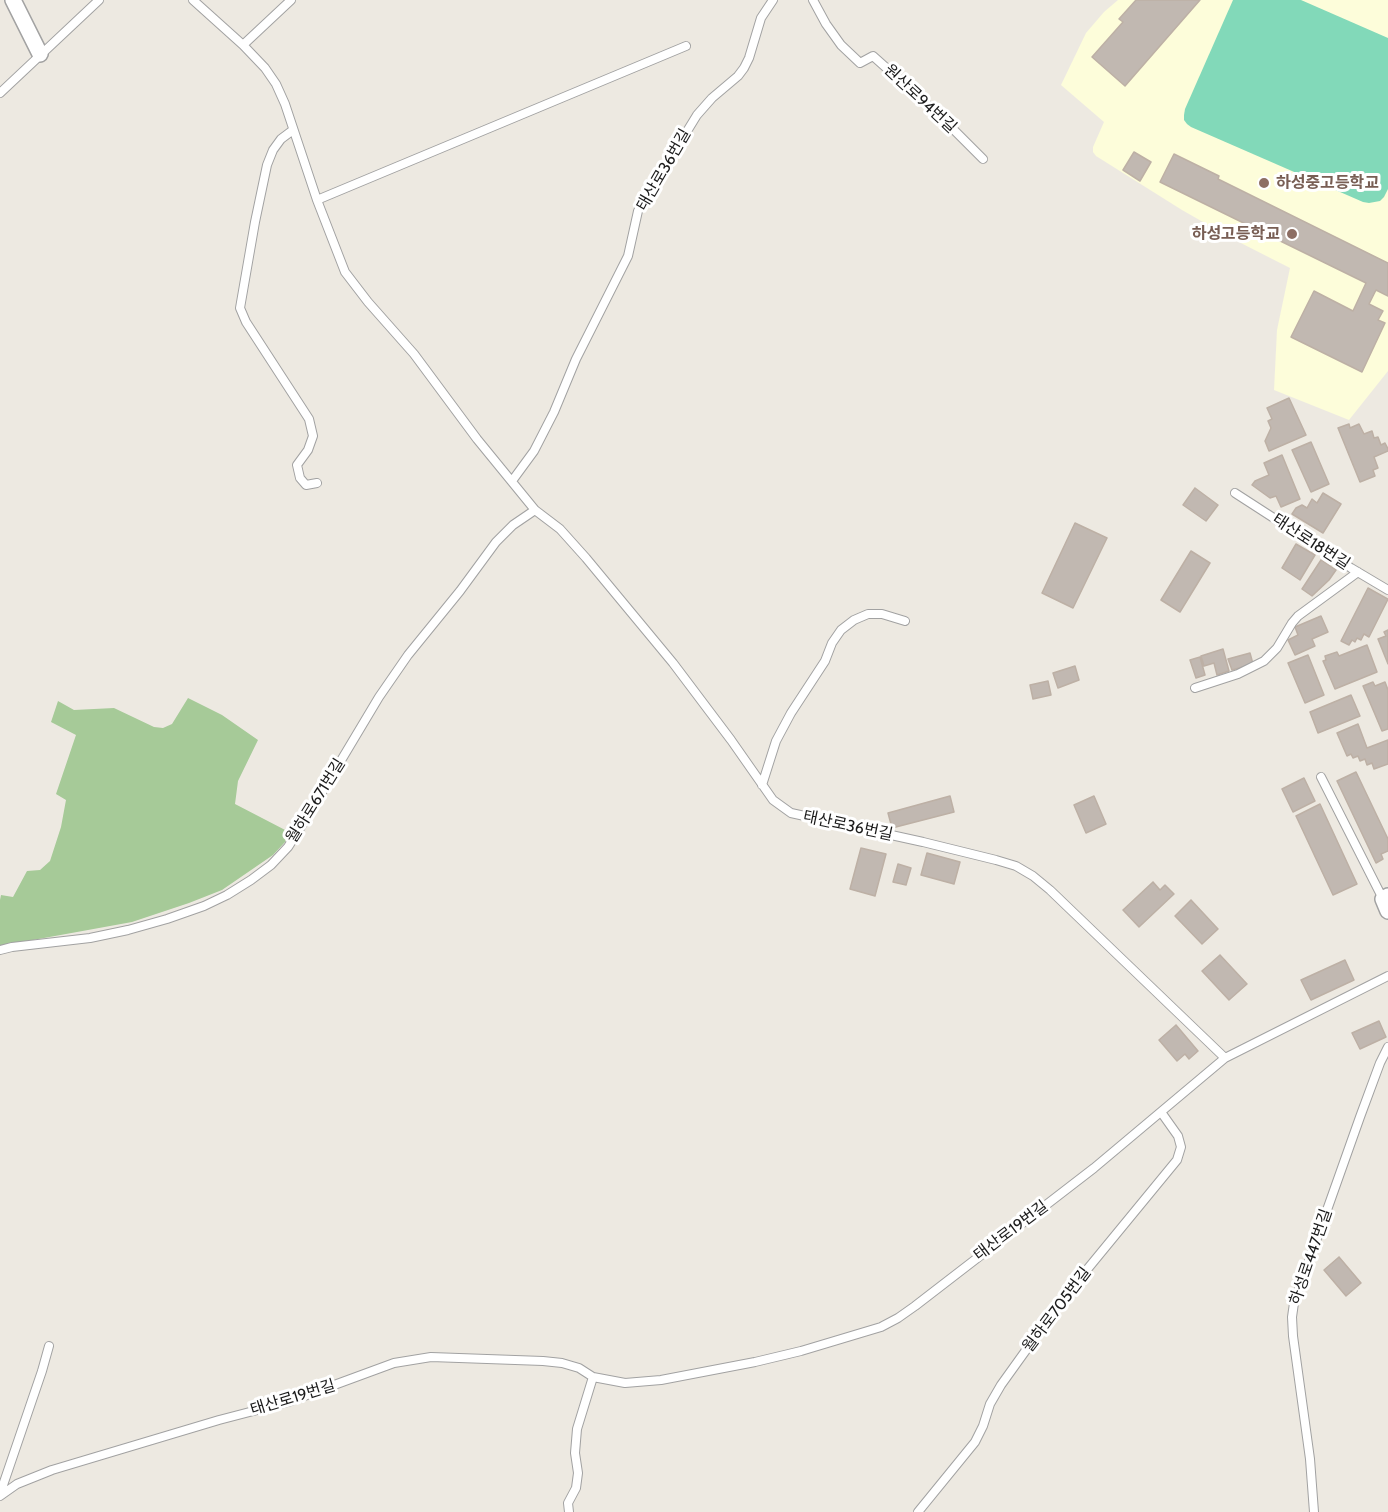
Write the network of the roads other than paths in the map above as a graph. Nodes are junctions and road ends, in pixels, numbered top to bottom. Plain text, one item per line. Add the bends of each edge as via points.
1 (14, 0) edge
2 (99, 0) edge
3 (193, 0) edge
4 (291, 0) edge
5 (773, 0) edge
6 (813, 0) edge
7 (243, 45) junction
8 (686, 46) dead end
9 (40, 54) junction
10 (0, 93) edge
11 (293, 130) junction
12 (983, 159) dead end
13 (317, 200) junction
14 (512, 481) junction
15 (317, 483) dead end
16 (1234, 493) dead end
17 (535, 510) junction
18 (1358, 572) junction
19 (1388, 590) edge
20 (905, 621) dead end
21 (1195, 688) dead end
22 (1321, 777) dead end
23 (762, 785) junction
24 (1386, 902) edge
25 (0, 950) edge
26 (1388, 976) edge
27 (1388, 1047) edge
28 (1225, 1058) junction
29 (1161, 1112) junction
30 (49, 1346) dead end
31 (593, 1377) junction
32 (0, 1495) edge
33 (569, 1512) edge
34 (918, 1512) edge
35 (1314, 1512) edge

1 - 9 street
2 - 9 lane
3 - 7 lane, 태산로36번길
4 - 7 lane
5 - 14 lane, 태산로36번길 via 761,18 744,68 697,115 638,212 628,255 534,451
6 - 12 lane, 원산로94번길 via 841,45 860,63 873,56
7 - 11 lane, 태산로36번길 via 276,84
8 - 13 lane
9 - 10 lane
11 - 13 lane, 태산로36번길
11 - 15 lane via 281,139 267,165 240,308 309,419 313,436 297,465 306,485
13 - 14 lane, 태산로36번길 via 345,272
14 - 17 lane, 태산로36번길
16 - 18 lane, 태산로18번길
17 - 23 lane, 태산로36번길 via 560,529 673,663
17 - 25 lane, 월하로671번길 via 496,542 408,656 288,847 272,865 227,895 167,919 90,938
18 - 19 lane, 태산로18번길
18 - 21 lane via 1298,616 1264,661
20 - 23 lane via 882,614 868,615 841,630 776,741
22 - 24 lane
23 - 28 lane, 태산로36번길 via 773,800 791,813 996,860 1033,876
26 - 28 lane, 태산로19번길
27 - 35 lane, 하성로447번길 via 1294,1303 1293,1336
28 - 29 lane, 태산로19번길
29 - 31 lane, 태산로19번길 via 915,1306 881,1327 778,1356 661,1380 625,1383
29 - 34 lane, 월하로705번길 via 1178,1136 1181,1147 1177,1160 1062,1300 1001,1385 975,1442
30 - 32 lane
31 - 32 lane, 태산로19번길 via 579,1368 543,1360 432,1357 394,1363 288,1402 52,1470
31 - 33 lane via 577,1429 578,1473

